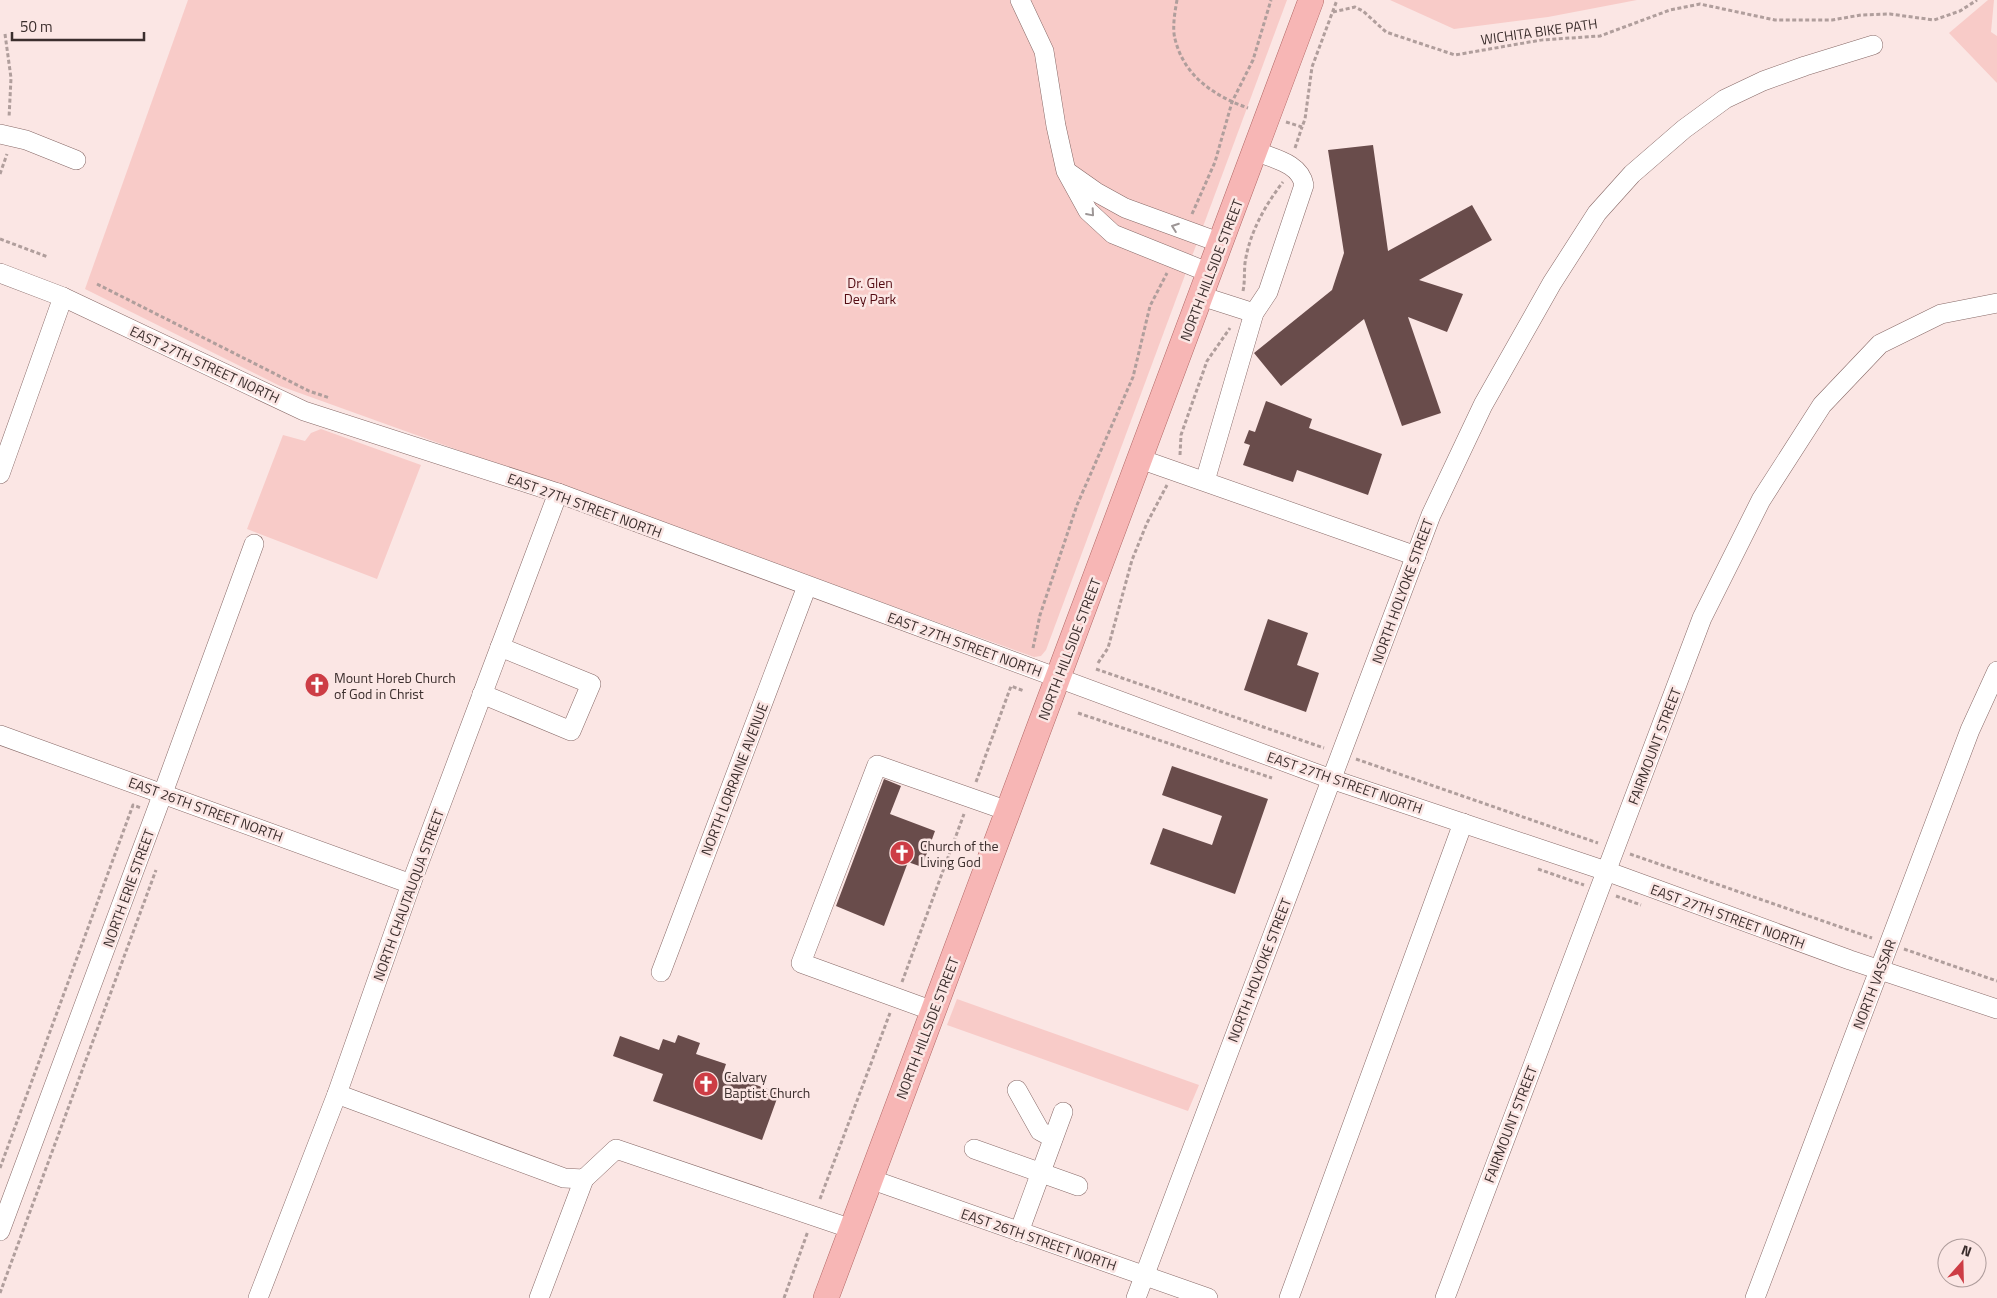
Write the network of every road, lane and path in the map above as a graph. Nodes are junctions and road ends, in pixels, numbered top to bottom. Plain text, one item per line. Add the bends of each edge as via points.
1 (1020, 0) edge
2 (1177, 0) edge
3 (1271, 0) edge
4 (1311, 0) edge
5 (1337, 0) edge
6 (1977, 0) edge
7 (1333, 12) junction
8 (5, 34) dead end
9 (1873, 44) dead end
10 (1232, 102) junction
11 (1248, 108) dead end
12 (1286, 122) dead end
13 (1302, 127) junction
14 (4, 135) edge
15 (1255, 151) junction
16 (76, 160) dead end
17 (1290, 166) junction
18 (1066, 171) junction
19 (0, 174) edge
20 (1185, 230) junction
21 (0, 239) edge
22 (1221, 243) junction
23 (48, 257) dead end
24 (1173, 258) junction
25 (0, 273) edge
26 (1210, 273) junction
27 (1201, 296) junction
28 (63, 297) junction
29 (1997, 303) edge
30 (1245, 310) junction
31 (1140, 459) junction
32 (1174, 471) junction
33 (0, 474) edge
34 (1205, 481) junction
35 (558, 493) junction
36 (254, 544) dead end
37 (1416, 556) junction
38 (807, 586) junction
39 (500, 647) junction
40 (1034, 649) dead end
41 (1098, 663) dead end
42 (1096, 669) dead end
43 (1997, 671) edge
44 (1058, 679) junction
45 (482, 694) junction
46 (1078, 713) dead end
47 (0, 735) edge
48 (1341, 754) junction
49 (1331, 779) junction
50 (1279, 781) dead end
51 (163, 793) junction
52 (1008, 811) junction
53 (1463, 823) junction
54 (1614, 848) junction
55 (1536, 869) dead end
56 (1606, 871) junction
57 (411, 884) junction
58 (1598, 890) junction
59 (1644, 906) dead end
60 (1889, 944) junction
61 (1879, 970) junction
62 (661, 972) dead end
63 (1997, 981) edge
64 (1997, 1009) edge
65 (933, 1011) junction
66 (1018, 1090) dead end
67 (337, 1094) junction
68 (1063, 1112) dead end
69 (1054, 1138) junction
70 (974, 1149) dead end
71 (1040, 1173) junction
72 (584, 1179) junction
73 (870, 1179) junction
74 (1078, 1186) dead end
75 (852, 1230) junction
76 (0, 1231) edge
77 (1019, 1232) junction
78 (1144, 1276) junction
79 (258, 1298) edge
80 (539, 1298) edge
81 (826, 1298) edge
82 (1136, 1298) edge
83 (1208, 1298) edge
84 (1289, 1298) edge
85 (1445, 1298) edge
86 (1755, 1298) edge

1 - 18 street via 1044,51
2 - 10 path via 1175,37 1184,64 1207,87
3 - 10 path via 1253,60
4 - 15 main road, NORTH HILLSIDE STREET
5 - 7 path
6 - 7 path, WICHITA BIKE PATH via 1960,11 1934,20 1890,14 1832,20 1775,20 1700,4 1670,10 1600,36 1541,40 1455,55 1386,32 1355,7
7 - 13 path via 1312,67
8 - 14 path via 11,78
9 - 37 street, NORTH HOLYOKE STREET via 1763,81 1725,99 1632,174 1597,213 1552,283 1483,405 1431,515
10 - 11 path
10 - 20 path via 1215,162
12 - 13 path
13 - 17 path
14 - 16 street
14 - 19 path via 6,158
15 - 17 street
15 - 22 main road, NORTH HILLSIDE STREET
17 - 30 path via 1253,233 1245,262
17 - 30 street via 1302,176 1304,185 1268,292
20 -> 18 street via 1125,208
18 -> 24 street via 1088,211 1113,234
20 - 22 street
21 - 23 path
22 - 26 main road, NORTH HILLSIDE STREET
24 - 26 street
24 - 40 path via 1150,306 1133,376 1077,505 1040,615
25 - 28 street, EAST 27TH STREET NORTH
26 - 27 main road, NORTH HILLSIDE STREET
27 - 30 street
27 - 31 main road, NORTH HILLSIDE STREET
28 - 33 street
28 - 35 street, EAST 27TH STREET NORTH via 304,411
29 - 54 street, FAIRMOUNT STREET via 1940,314 1880,344 1822,404 1761,500 1702,618
30 - 32 path via 1208,361 1181,435 1180,460
30 - 34 street
31 - 32 street
31 - 44 main road, NORTH HILLSIDE STREET
32 - 34 street
32 - 41 path via 1147,523 1130,568 1108,648
34 - 37 street
35 - 38 street, EAST 27TH STREET NORTH
35 - 39 street, NORTH CHAUTAUQUA STREET
36 - 51 street, NORTH ERIE STREET
37 - 48 street, NORTH HOLYOKE STREET
38 - 44 street, EAST 27TH STREET NORTH
38 - 62 street, NORTH LORRAINE AVENUE
39 - 45 street, NORTH CHAUTAUQUA STREET
39 - 45 street via 591,684 571,731
42 - 48 path
43 - 60 street, NORTH VASSAR via 1970,730
44 - 49 street, EAST 27TH STREET NORTH
44 - 52 main road, NORTH HILLSIDE STREET
45 - 57 street, NORTH CHAUTAUQUA STREET
46 - 50 path
47 - 51 street, EAST 26TH STREET NORTH
48 - 49 street, NORTH HOLYOKE STREET
48 - 54 path
49 - 53 street, EAST 27TH STREET NORTH
49 - 78 street, NORTH HOLYOKE STREET
51 - 57 street, EAST 26TH STREET NORTH
51 - 76 street, NORTH ERIE STREET
52 - 65 main road, NORTH HILLSIDE STREET
52 - 65 street via 877,765 802,963
53 - 56 street, EAST 27TH STREET NORTH
53 - 84 street
54 - 56 street, FAIRMOUNT STREET
54 - 60 path
55 - 58 path
56 - 58 street, FAIRMOUNT STREET
56 - 61 street, EAST 27TH STREET NORTH
57 - 67 street, NORTH CHAUTAUQUA STREET
58 - 59 path
58 - 85 street, FAIRMOUNT STREET
60 - 61 street, NORTH VASSAR
60 - 63 path
61 - 64 street, EAST 27TH STREET NORTH
61 - 86 street, NORTH VASSAR
65 - 73 main road, NORTH HILLSIDE STREET
66 - 69 street via 1040,1131
67 - 72 street via 564,1178
67 - 79 street, NORTH CHAUTAUQUA STREET
68 - 69 street
69 - 71 street
70 - 71 street
71 - 74 street
71 - 77 street
72 - 75 street via 616,1149
72 - 80 street
73 - 75 main road, NORTH HILLSIDE STREET
73 - 77 street, EAST 26TH STREET NORTH
75 - 81 main road, NORTH HILLSIDE STREET
77 - 78 street, EAST 26TH STREET NORTH
78 - 82 street, NORTH HOLYOKE STREET
78 - 83 street, EAST 26TH STREET NORTH

